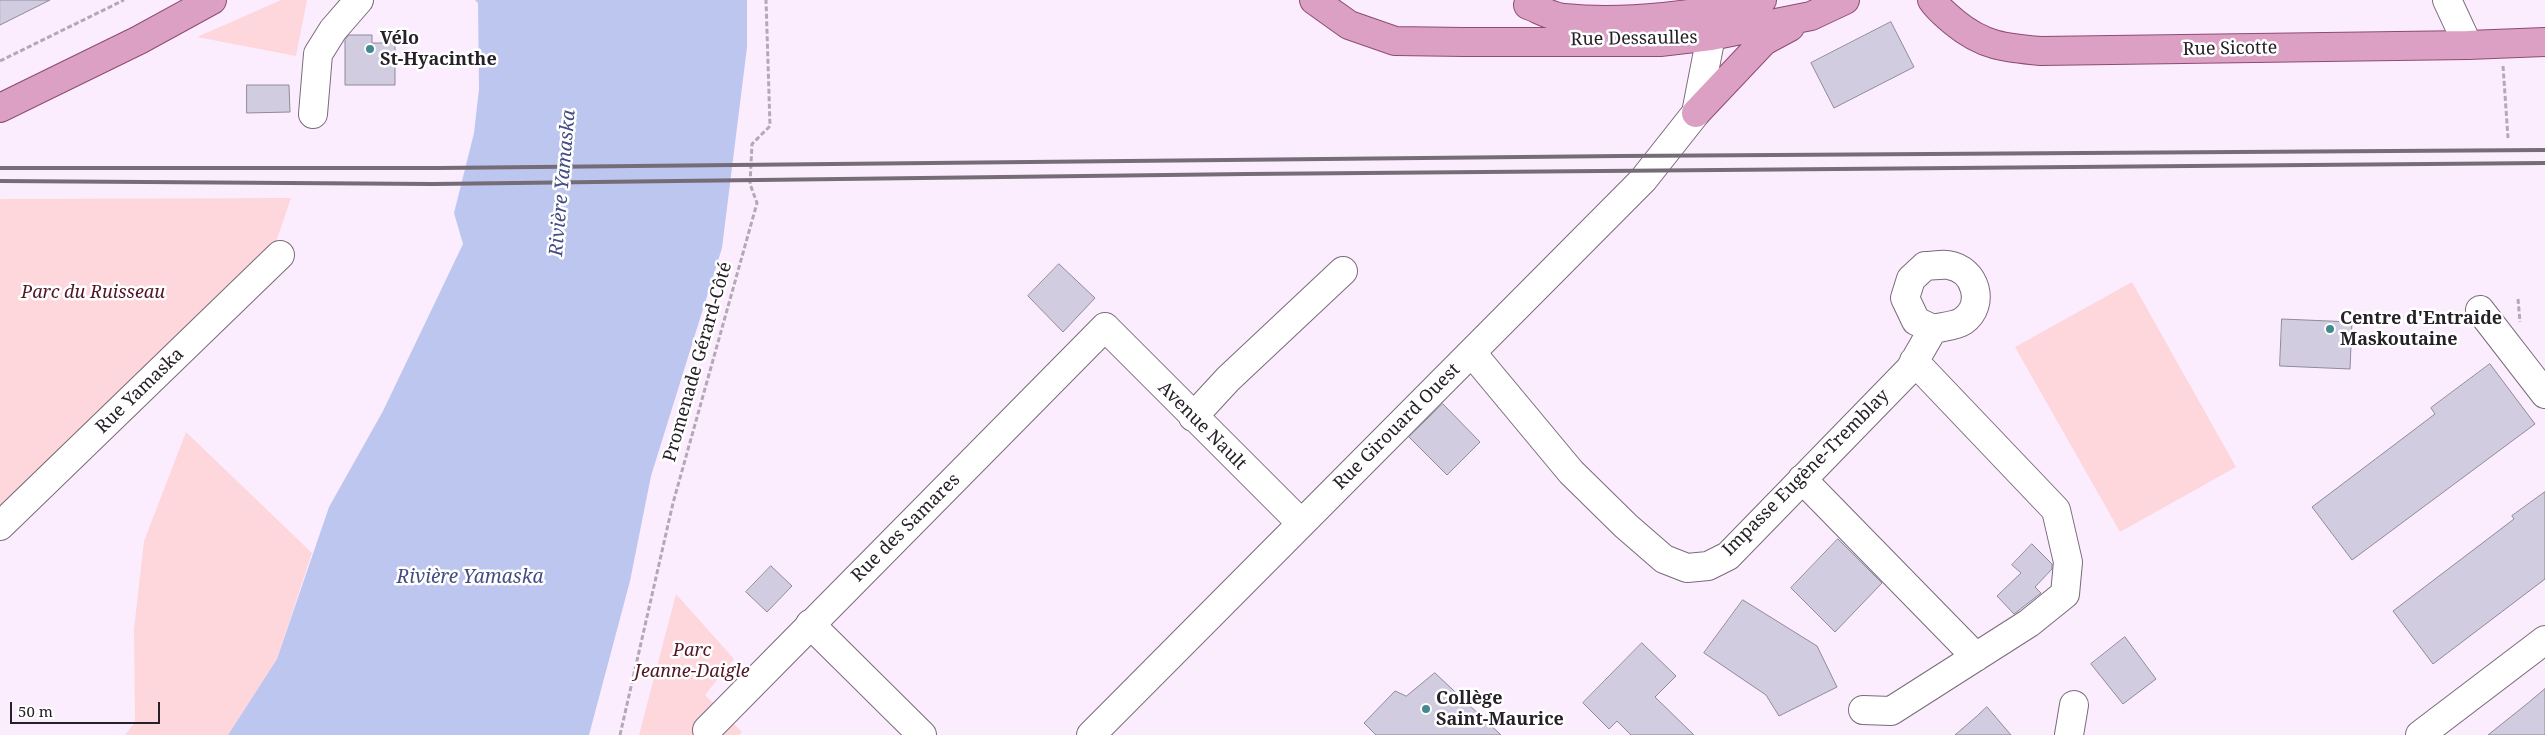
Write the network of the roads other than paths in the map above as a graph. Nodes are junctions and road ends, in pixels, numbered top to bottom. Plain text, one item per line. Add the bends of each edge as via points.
1 (196, 0) edge
2 (212, 0) edge
3 (359, 0) edge
4 (1314, 0) edge
5 (1762, 0) edge
6 (1845, 0) edge
7 (1932, 0) edge
8 (2447, 0) edge
9 (1527, 2) edge
10 (1710, 16) edge
11 (1811, 16) junction
12 (139, 40) junction
13 (1507, 40) junction
14 (2545, 42) edge
15 (2468, 46) junction
16 (0, 108) edge
17 (1696, 113) junction
18 (313, 114) dead end
19 (280, 255) dead end
20 (1343, 271) dead end
21 (2480, 310) dead end
22 (1104, 327) joint
23 (1933, 329) dead end
24 (1472, 353) junction
25 (1914, 361) junction
26 (2536, 367) edge
27 (2545, 394) edge
28 (1193, 417) junction
29 (1802, 479) junction
30 (1301, 524) junction
31 (0, 526) edge
32 (810, 624) junction
33 (2545, 640) edge
34 (1976, 657) junction
35 (2074, 705) dead end
36 (1863, 710) dead end
37 (707, 730) dead end
38 (922, 735) edge
39 (1091, 735) edge
40 (2069, 735) edge
41 (2420, 735) edge

1 - 12 main road
2 - 12 main road
3 - 18 street via 333,30 318,54
4 - 13 main road, Rue Dessaulles via 1349,25 1396,41
5 - 10 main road, Rue Dessaulles
6 - 11 main road, Rue Dessaulles
7 - 15 main road, Rue Sicotte via 1937,8 1979,40 2001,47 2041,51
8 - 15 street
9 - 10 main road, Rue Dessaulles via 1562,18
9 - 13 main road via 1522,25
10 - 11 main road, Rue Dessaulles
10 - 13 main road, Rue Dessaulles via 1660,42
10 - 17 street
11 - 17 main road via 1764,41
12 - 16 main road
14 - 15 main road, Rue Sicotte
17 - 24 street, Rue Girouard Ouest via 1643,180
19 - 31 street, Rue Yamaska
20 - 28 street via 1228,379
21 - 26 street
22 - 28 street, Avenue Nault
22 - 32 street, Rue des Samares
23 - 25 street, Impasse Eugène-Tremblay
24 - 29 street, Impasse Eugène-Tremblay via 1571,472 1664,559 1687,568 1708,566 1728,556
24 - 30 street, Rue Girouard Ouest
25 - 29 street, Impasse Eugène-Tremblay via 1910,369
25 - 34 street via 2056,510 2068,562 2065,594 2029,623
26 - 27 street
28 - 30 street, Avenue Nault
29 - 34 street
30 - 39 street, Rue Girouard Ouest
32 - 37 street, Rue des Samares
32 - 38 street
33 - 41 street
34 - 36 street via 1891,711
35 - 40 street

